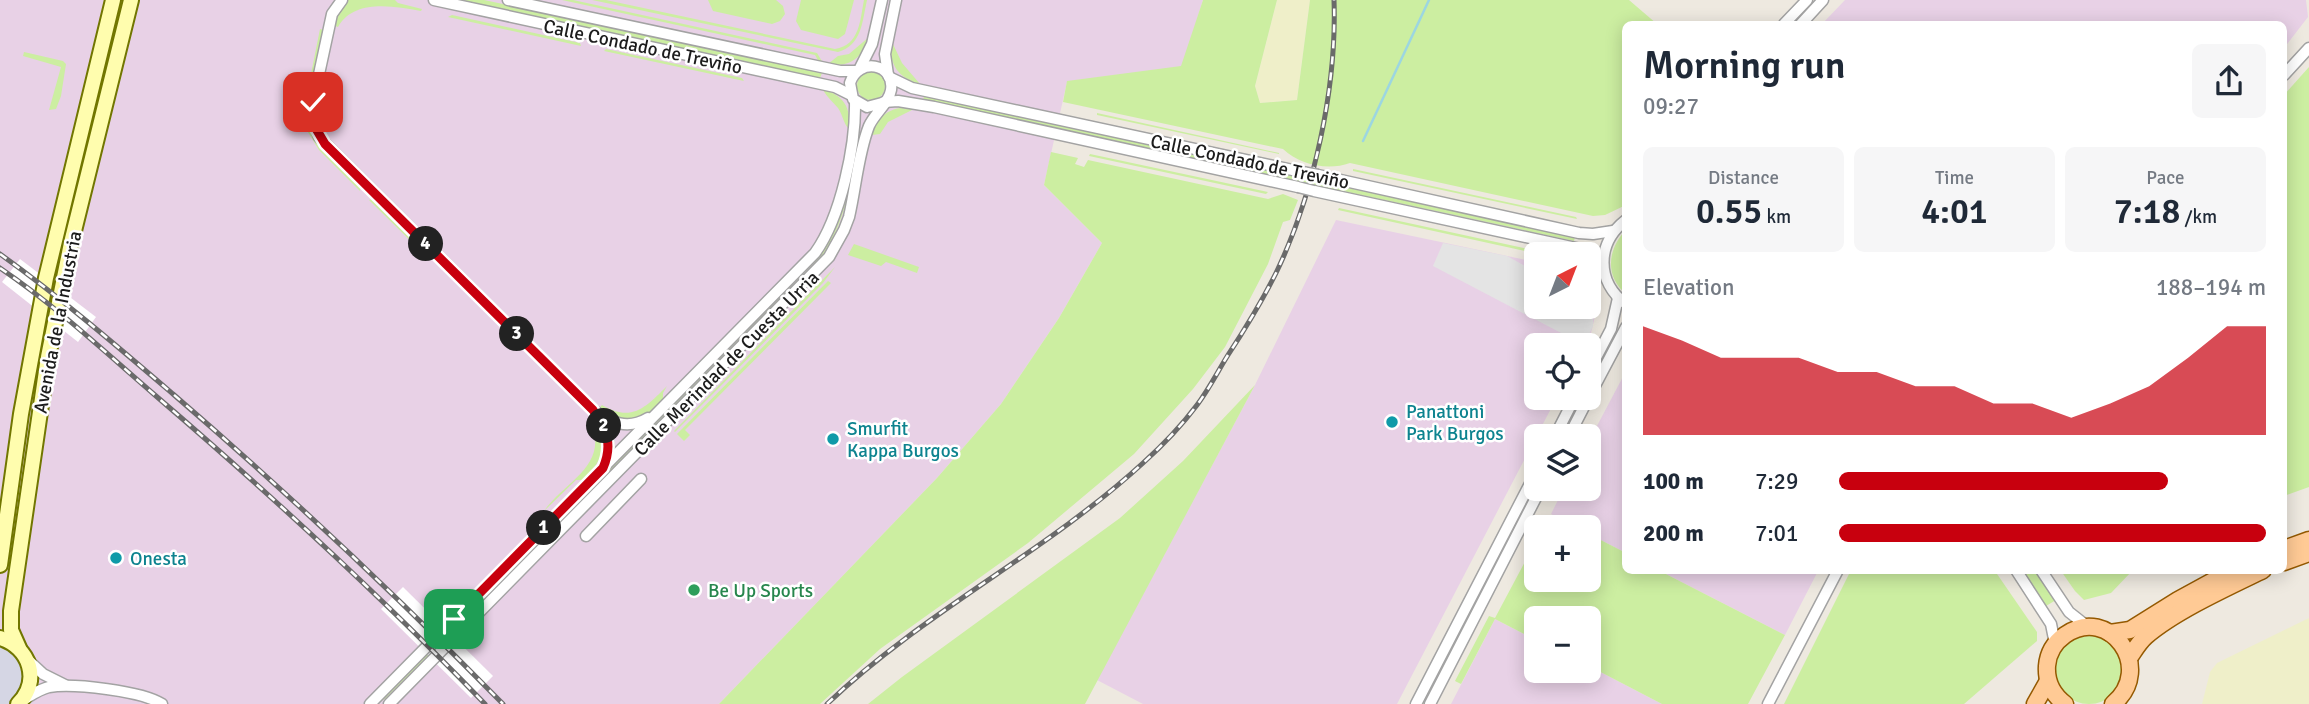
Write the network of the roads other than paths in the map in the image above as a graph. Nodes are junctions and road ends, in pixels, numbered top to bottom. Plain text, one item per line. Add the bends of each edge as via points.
1 (113, 0) edge
2 (131, 0) edge
3 (329, 0) edge
4 (342, 0) edge
5 (434, 0) edge
6 (508, 0) edge
7 (882, 0) edge
8 (895, 0) edge
9 (1807, 0) edge
10 (1823, 0) edge
11 (332, 14) junction
12 (1787, 21) edge
13 (1804, 21) edge
14 (2309, 48) edge
15 (858, 70) junction
16 (2287, 72) edge
17 (888, 76) junction
18 (853, 98) junction
19 (883, 102) junction
20 (1622, 224) edge
21 (1614, 231) junction
22 (1603, 263) junction
23 (1622, 301) edge
24 (1622, 335) edge
25 (1601, 348) edge
26 (1601, 374) edge
27 (593, 410) junction
28 (658, 413) junction
29 (603, 468) junction
30 (641, 480) dead end
31 (1524, 495) edge
32 (1534, 501) edge
33 (586, 536) dead end
34 (2309, 540) edge
35 (2287, 548) edge
36 (2309, 553) edge
37 (2287, 561) edge
38 (0, 565) edge
39 (1836, 574) edge
40 (2019, 574) edge
41 (2044, 574) edge
42 (2226, 574) edge
43 (2255, 574) edge
44 (2088, 627) junction
45 (2110, 633) junction
46 (0, 638) edge
47 (2055, 644) junction
48 (0, 646) edge
49 (24, 654) junction
50 (2129, 659) junction
51 (2048, 681) junction
52 (65, 685) junction
53 (16, 703) edge
54 (162, 704) edge
55 (370, 704) edge
56 (389, 704) edge
57 (1416, 704) edge
58 (1430, 704) edge
59 (1768, 704) edge
60 (2035, 704) edge
61 (2065, 704) edge
62 (2113, 704) edge

1 - 38 main road, Avenida de la Industria via 48,265
2 - 49 main road, Avenida de la Industria via 71,243 48,358 11,611 11,630
3 - 11 street
4 - 11 street
5 - 18 street, Calle Condado de Treviño via 835,87
6 - 15 street, Calle Condado de Treviño via 840,71
7 - 15 street via 873,44
8 - 17 street via 885,54
9 - 12 street
10 - 13 street
11 - 27 street via 313,102 319,137
14 - 16 street
15 - 17 street via 876,66
15 - 18 street via 850,83
17 - 19 street via 891,88
17 - 21 street, Calle Condado de Treviño, bridge via 912,88 1579,233
18 - 19 street via 867,107
18 - 28 street, Calle Merindad de Cuesta Urria via 856,122 838,204 821,244
19 - 22 street, Calle Condado de Treviño, bridge via 914,103 1576,248
19 - 56 street, Calle Merindad de Cuesta Urria via 869,126 849,217 829,257
20 - 21 street
21 - 22 street
22 - 23 street via 1605,278
23 - 25 street
24 - 26 street
27 - 28 street via 626,425
27 - 29 street via 608,440
28 - 29 street, Calle Merindad de Cuesta Urria
29 - 55 street, Calle Merindad de Cuesta Urria
30 - 33 street
31 - 57 street
32 - 58 street
34 - 35 main road
36 - 37 main road
39 - 59 street
40 - 47 street via 2051,624
41 - 44 street via 2069,612
42 - 45 main road via 2130,630
43 - 50 main road via 2150,633
44 - 45 main road
44 - 47 main road via 2070,632
45 - 50 main road
46 - 49 main road
47 - 51 main road via 2047,662
48 - 53 street via 16,654 26,673
49 - 52 street via 43,674
49 - 53 main road, Avenida de la Industria via 31,681
50 - 62 main road via 2128,684
51 - 60 main road
51 - 61 main road
52 - 53 street via 47,687
52 - 54 street via 142,695

